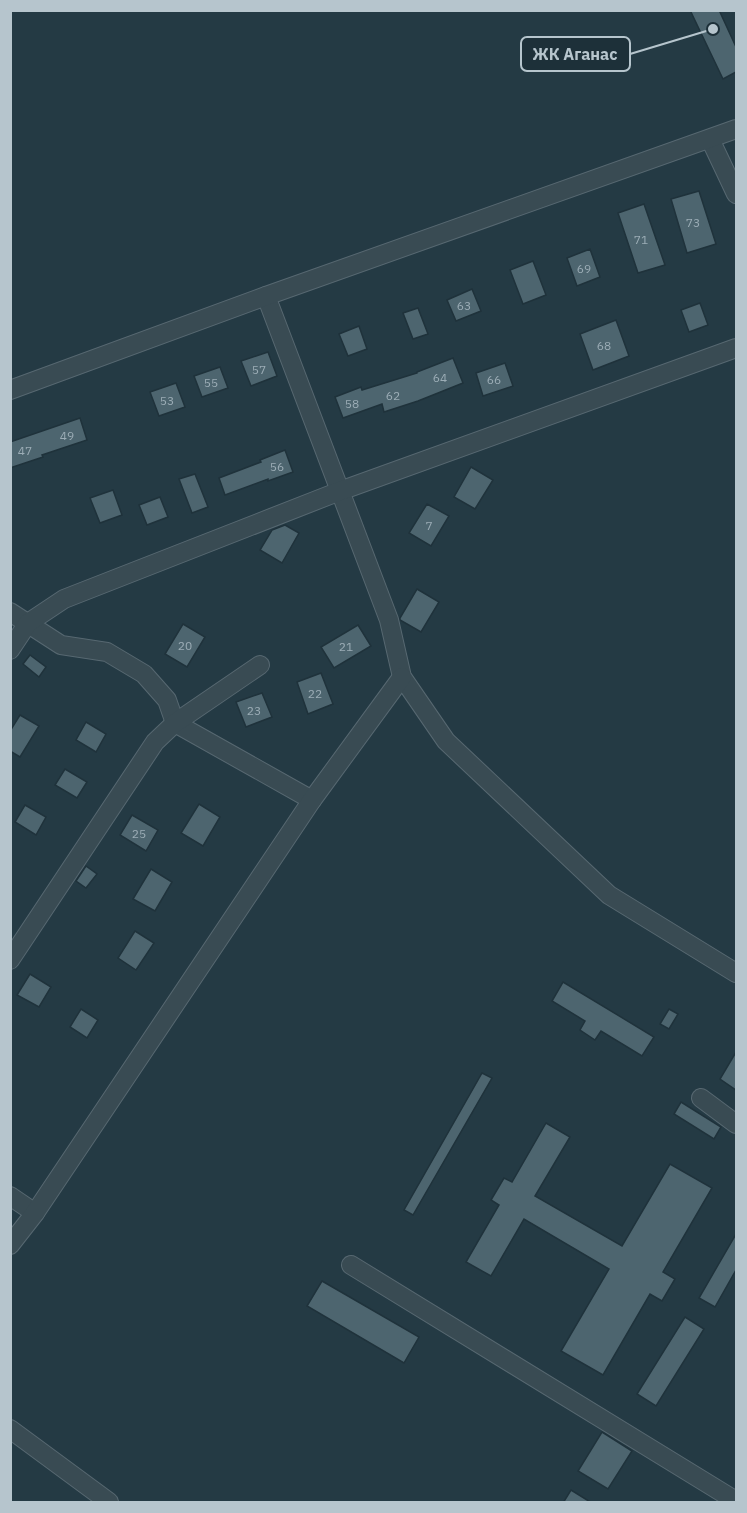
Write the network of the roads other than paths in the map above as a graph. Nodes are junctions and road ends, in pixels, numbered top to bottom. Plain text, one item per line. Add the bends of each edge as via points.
1 (736, 129) edge
2 (710, 138) junction
3 (736, 194) edge
4 (266, 296) junction
5 (736, 348) edge
6 (10, 390) edge
7 (340, 491) junction
8 (10, 612) edge
9 (28, 623) junction
10 (10, 650) edge
11 (260, 665) dead end
12 (402, 676) junction
13 (175, 723) junction
14 (312, 800) junction
15 (10, 960) edge
16 (736, 973) edge
17 (701, 1098) dead end
18 (736, 1124) edge
19 (10, 1196) edge
20 (35, 1213) junction
21 (10, 1245) edge
22 (351, 1265) dead end
23 (12, 1434) edge
24 (736, 1501) edge
25 (109, 1503) edge

1 - 2 street
2 - 3 street
2 - 4 street
4 - 6 street
4 - 7 street
5 - 7 street
7 - 9 street via 64,599
7 - 12 street via 389,620
8 - 9 street
9 - 10 street
9 - 13 street via 61,645 107,652 144,674 167,700
11 - 13 street
12 - 14 street
12 - 16 street via 446,741 609,894
13 - 14 street
13 - 15 street via 155,742
14 - 20 street
17 - 18 street
19 - 20 street
20 - 21 street
22 - 24 street
23 - 25 street

